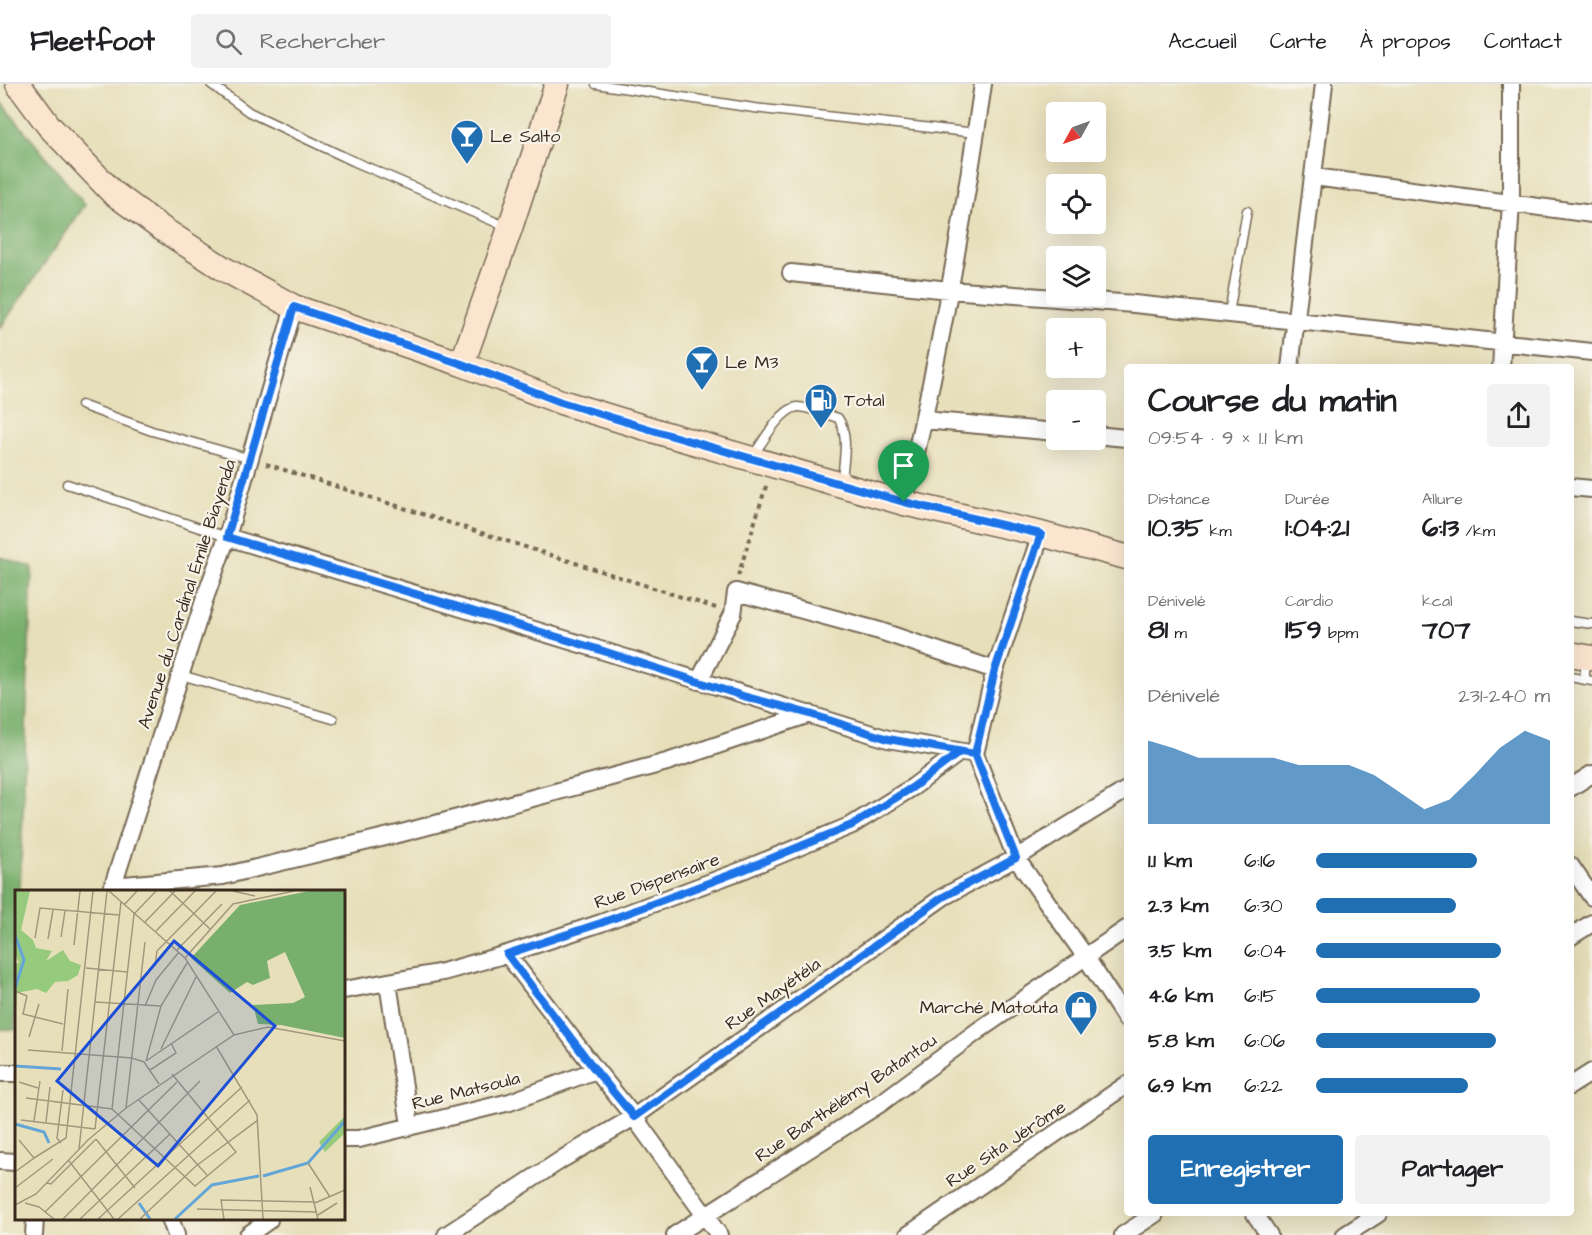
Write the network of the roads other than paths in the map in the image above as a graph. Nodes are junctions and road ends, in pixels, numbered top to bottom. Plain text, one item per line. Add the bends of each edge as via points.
1 (18, 84) edge
2 (211, 84) edge
3 (557, 84) edge
4 (596, 84) edge
5 (983, 84) edge
6 (1324, 84) edge
7 (1511, 84) edge
8 (976, 133) junction
9 (1314, 177) junction
10 (1511, 202) junction
11 (1246, 211) dead end
12 (1592, 214) edge
13 (510, 228) junction
14 (791, 273) dead end
15 (949, 290) junction
16 (294, 307) junction
17 (1229, 313) junction
18 (1295, 320) junction
19 (1501, 344) junction
20 (1592, 352) edge
21 (462, 364) junction
22 (1290, 364) edge
23 (1501, 364) edge
24 (81, 405) dead end
25 (924, 420) junction
26 (1046, 431) edge
27 (1106, 436) edge
28 (1124, 438) edge
29 (251, 460) junction
30 (762, 462) junction
31 (67, 484) dead end
32 (842, 485) junction
33 (1574, 487) edge
34 (1592, 489) edge
35 (904, 502) junction
36 (1041, 534) junction
37 (227, 537) junction
38 (1124, 556) edge
39 (1574, 622) edge
40 (1592, 624) edge
41 (995, 670) junction
42 (181, 675) junction
43 (699, 681) junction
44 (810, 714) junction
45 (333, 719) dead end
46 (968, 753) junction
47 (1592, 774) edge
48 (1574, 785) edge
49 (1124, 791) edge
50 (1016, 858) junction
51 (1574, 871) edge
52 (112, 889) edge
53 (1592, 897) edge
54 (1592, 923) edge
55 (1124, 930) edge
56 (1574, 934) edge
57 (507, 954) junction
58 (1085, 956) junction
59 (388, 983) junction
60 (345, 990) edge
61 (1124, 1016) edge
62 (596, 1071) junction
63 (1592, 1072) edge
64 (1574, 1083) edge
65 (1124, 1086) edge
66 (634, 1117) junction
67 (411, 1125) junction
68 (345, 1139) edge
69 (0, 1161) edge
70 (15, 1162) edge
71 (705, 1215) junction
72 (1152, 1216) edge
73 (1256, 1216) edge
74 (1375, 1216) edge
75 (35, 1220) edge
76 (171, 1220) edge
77 (270, 1220) edge
78 (34, 1235) edge
79 (176, 1235) edge
80 (248, 1235) edge
81 (446, 1235) edge
82 (675, 1235) edge
83 (719, 1235) edge
84 (908, 1235) edge
85 (1123, 1235) edge
86 (1269, 1235) edge
87 (1346, 1235) edge

1 - 16 street via 49,126 112,192 224,269
2 - 13 lane via 249,112
3 - 13 street
4 - 8 lane via 754,108
5 - 8 street
6 - 9 street
7 - 10 street
8 - 15 street
9 - 10 street
9 - 18 street
10 - 12 street
10 - 19 street
11 - 17 lane
13 - 21 street
14 - 15 street
15 - 17 street
15 - 25 street
16 - 21 street
16 - 29 street, Avenue du Cardinal Émile Biayenda
17 - 18 street
18 - 19 street
18 - 22 street
19 - 20 street
19 - 23 street
21 - 30 street via 561,402
24 - 29 lane
25 - 26 street
25 - 35 street
27 - 28 street
29 - 37 street, Avenue du Cardinal Émile Biayenda
30 - 32 street
30 - 32 lane via 774,424 798,406 838,418 843,425
31 - 37 lane
32 - 35 street
33 - 34 street
35 - 36 street
36 - 38 street
36 - 41 street
37 - 42 street, Avenue du Cardinal Émile Biayenda
37 - 43 street
39 - 40 lane
41 - 43 street via 880,631 736,592 733,614
41 - 46 street
42 - 45 lane
42 - 52 street, Avenue du Cardinal Émile Biayenda
43 - 44 street
44 - 46 street via 888,739
44 - 52 street via 668,762 402,833 223,876
46 - 50 street
46 - 57 street, Rue Dispensaire via 852,825 634,911
47 - 48 street
49 - 50 street, Rue Mayétéla
50 - 58 street
50 - 66 street, Rue Mayétéla via 943,897
51 - 53 street
54 - 56 street
55 - 58 street, Rue Barthélémy Batantou
57 - 59 street, Rue Dispensaire
57 - 62 street
58 - 61 street
58 - 71 street, Rue Barthélémy Batantou via 881,1103
59 - 60 street, Rue Dispensaire
59 - 67 street
62 - 66 street
62 - 67 street, Rue Matsoula via 510,1102
63 - 64 street
65 - 84 street, Rue Sita Jérôme
66 - 71 street
66 - 81 street, Rue Mayétéla
67 - 68 street, Rue Matsoula
69 - 70 street
71 - 82 street, Rue Barthélémy Batantou
71 - 83 street
72 - 85 street
73 - 86 street
74 - 87 street
75 - 78 street
76 - 79 street
77 - 80 street

